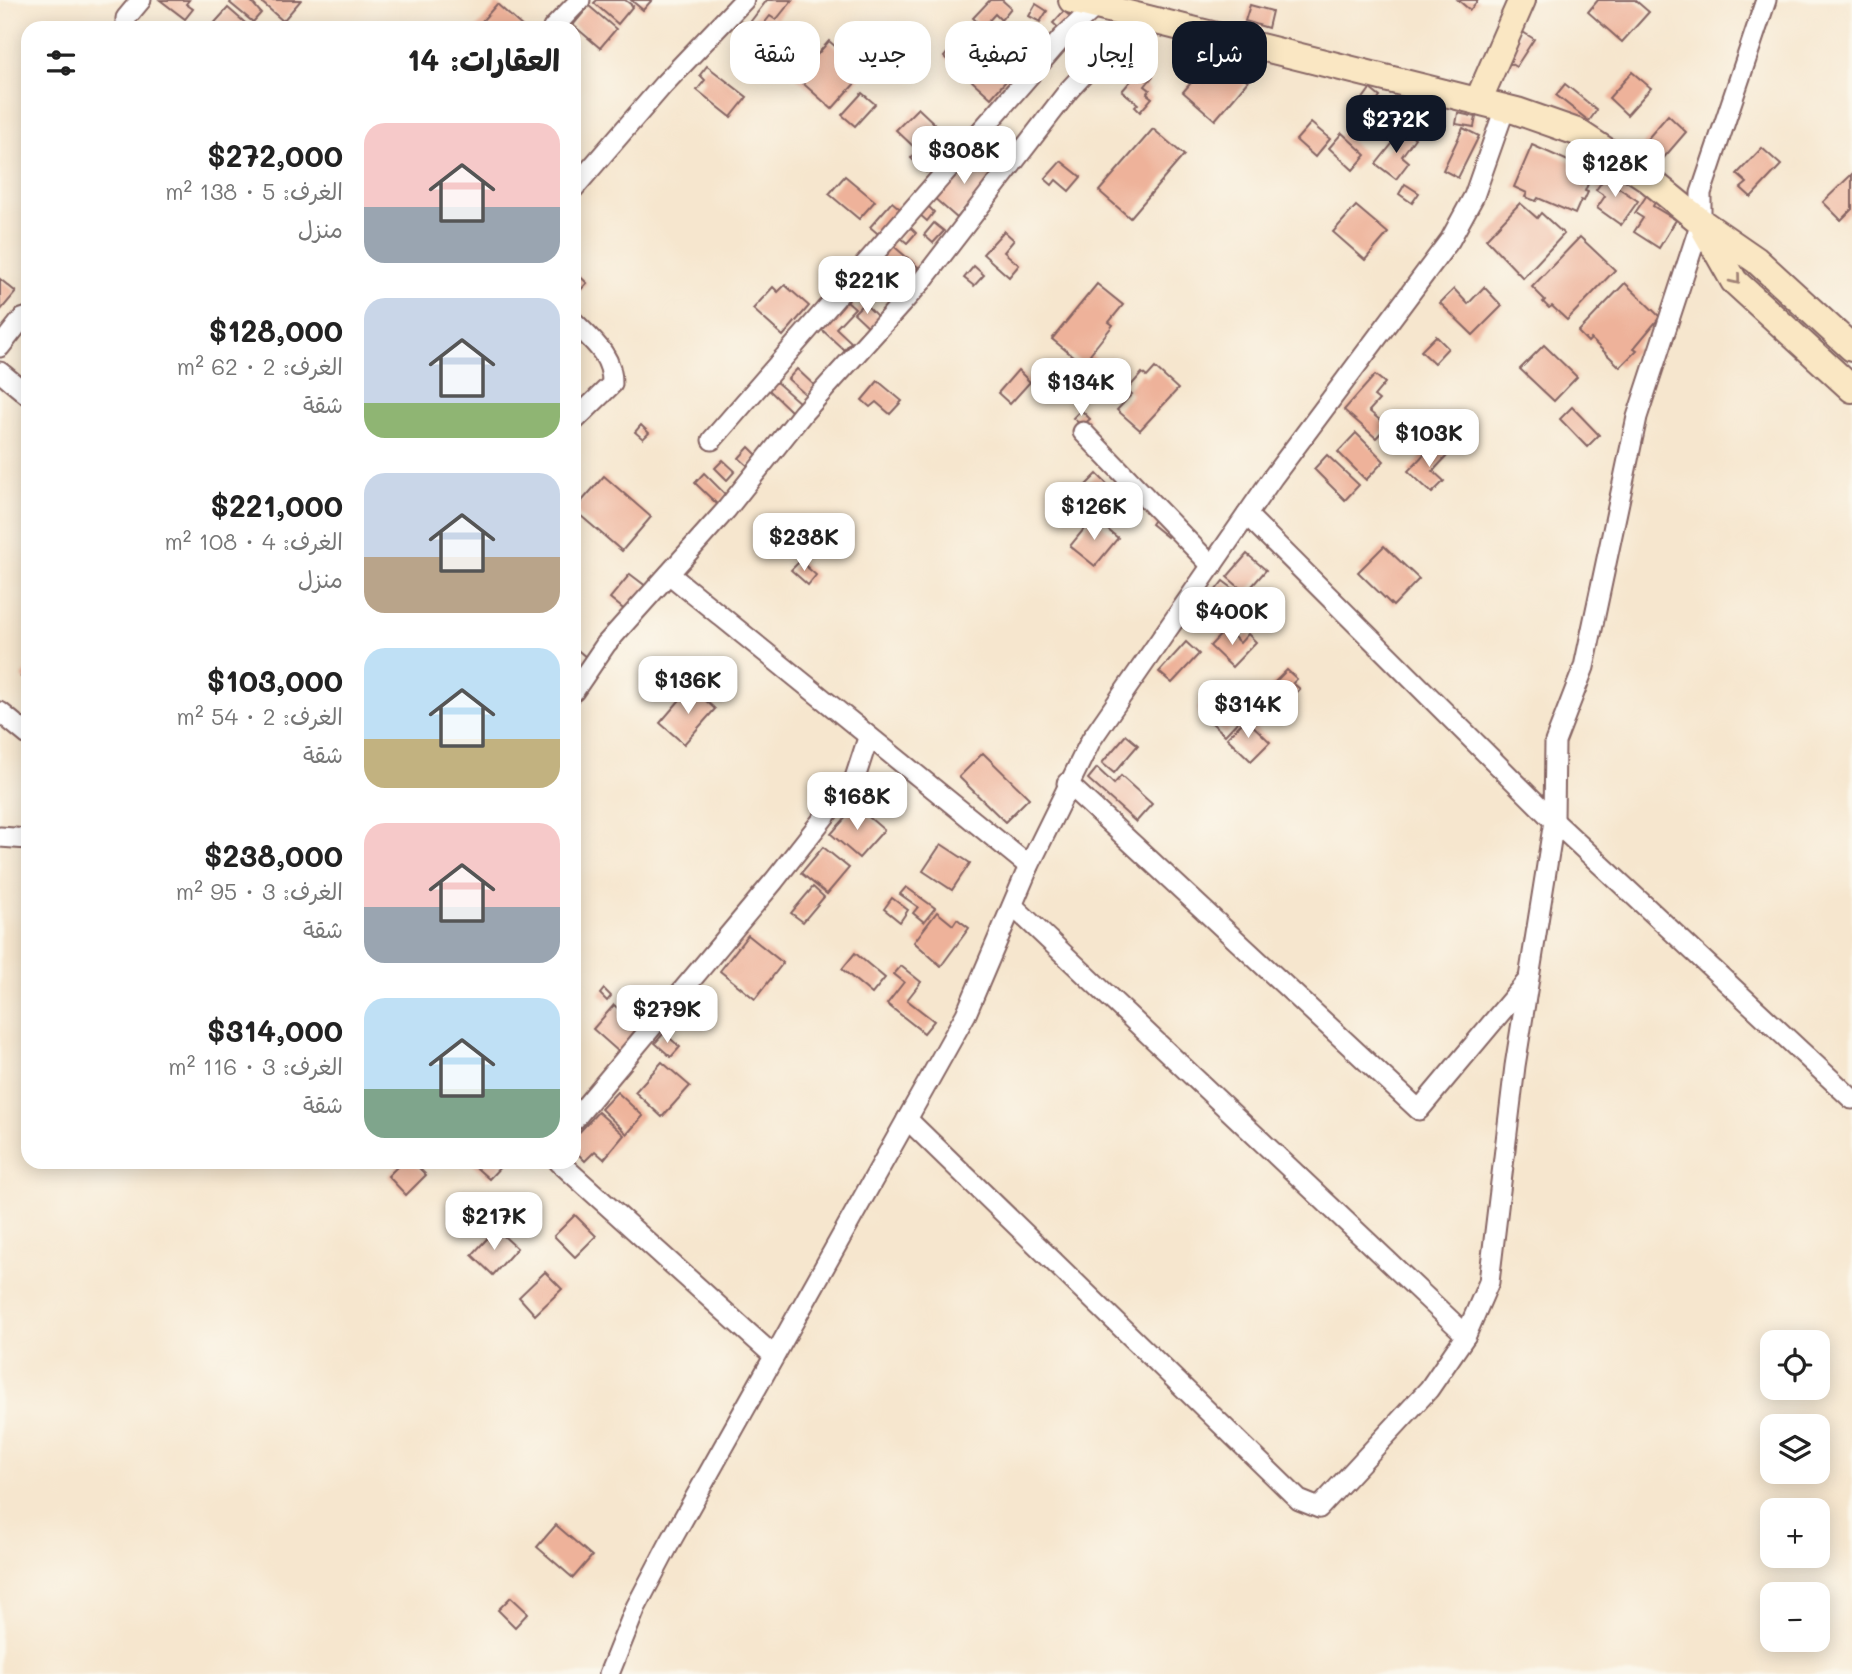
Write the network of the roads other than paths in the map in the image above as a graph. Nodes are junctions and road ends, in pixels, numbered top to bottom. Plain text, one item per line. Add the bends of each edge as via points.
1 (141, 0) edge
2 (580, 0) edge
3 (744, 0) edge
4 (1522, 0) edge
5 (1766, 0) edge
6 (1084, 3) edge
7 (1138, 16) junction
8 (126, 21) edge
9 (559, 21) edge
10 (1478, 101) junction
11 (1505, 108) junction
12 (982, 130) junction
13 (1016, 157) junction
14 (581, 180) edge
15 (1701, 222) junction
16 (21, 320) edge
17 (581, 329) edge
18 (0, 346) edge
19 (1852, 348) edge
20 (0, 372) edge
21 (21, 389) edge
22 (1852, 389) edge
23 (581, 414) edge
24 (1083, 432) dead end
25 (712, 440) dead end
26 (1247, 515) junction
27 (1212, 566) junction
28 (668, 574) junction
29 (581, 681) edge
30 (0, 712) edge
31 (21, 729) edge
32 (868, 738) junction
33 (1067, 783) junction
34 (1554, 821) junction
35 (0, 837) edge
36 (21, 838) edge
37 (1029, 866) junction
38 (1013, 906) junction
39 (1529, 979) junction
40 (1852, 1099) edge
41 (581, 1112) edge
42 (907, 1119) junction
43 (567, 1169) edge
44 (1466, 1335) junction
45 (774, 1356) junction
46 (609, 1674) edge

1 - 8 street
2 - 9 street
3 - 14 street
4 - 10 street
5 - 15 street via 1701,194
6 - 7 street
6 - 12 street via 1062,38
7 - 10 street
7 - 13 street via 1069,90
10 - 11 street
11 - 15 street via 1577,132 1647,178
11 - 26 street via 1474,196 1450,240
12 - 13 street
12 - 25 street
13 - 28 street via 922,281
15 - 19 street via 1756,260
15 -> 22 street via 1734,281
15 - 34 street via 1636,417 1584,667 1555,742
16 - 18 street
17 - 23 street via 603,351 612,370 612,384
20 - 21 street
24 - 27 street
26 - 27 street
26 - 34 street
27 - 33 street via 1091,740
28 - 29 street via 606,644
28 - 32 street
30 - 31 street
32 - 37 street
32 - 41 street via 855,778
33 - 37 street
33 - 39 street via 1419,1110
34 - 39 street
34 - 40 street
35 - 36 street
37 - 38 street
38 - 42 street via 966,1014
38 - 44 street
39 - 44 street via 1489,1282
42 - 44 street via 1299,1500 1319,1508 1429,1389
42 - 45 street
43 - 45 street
45 - 46 street via 636,1606

